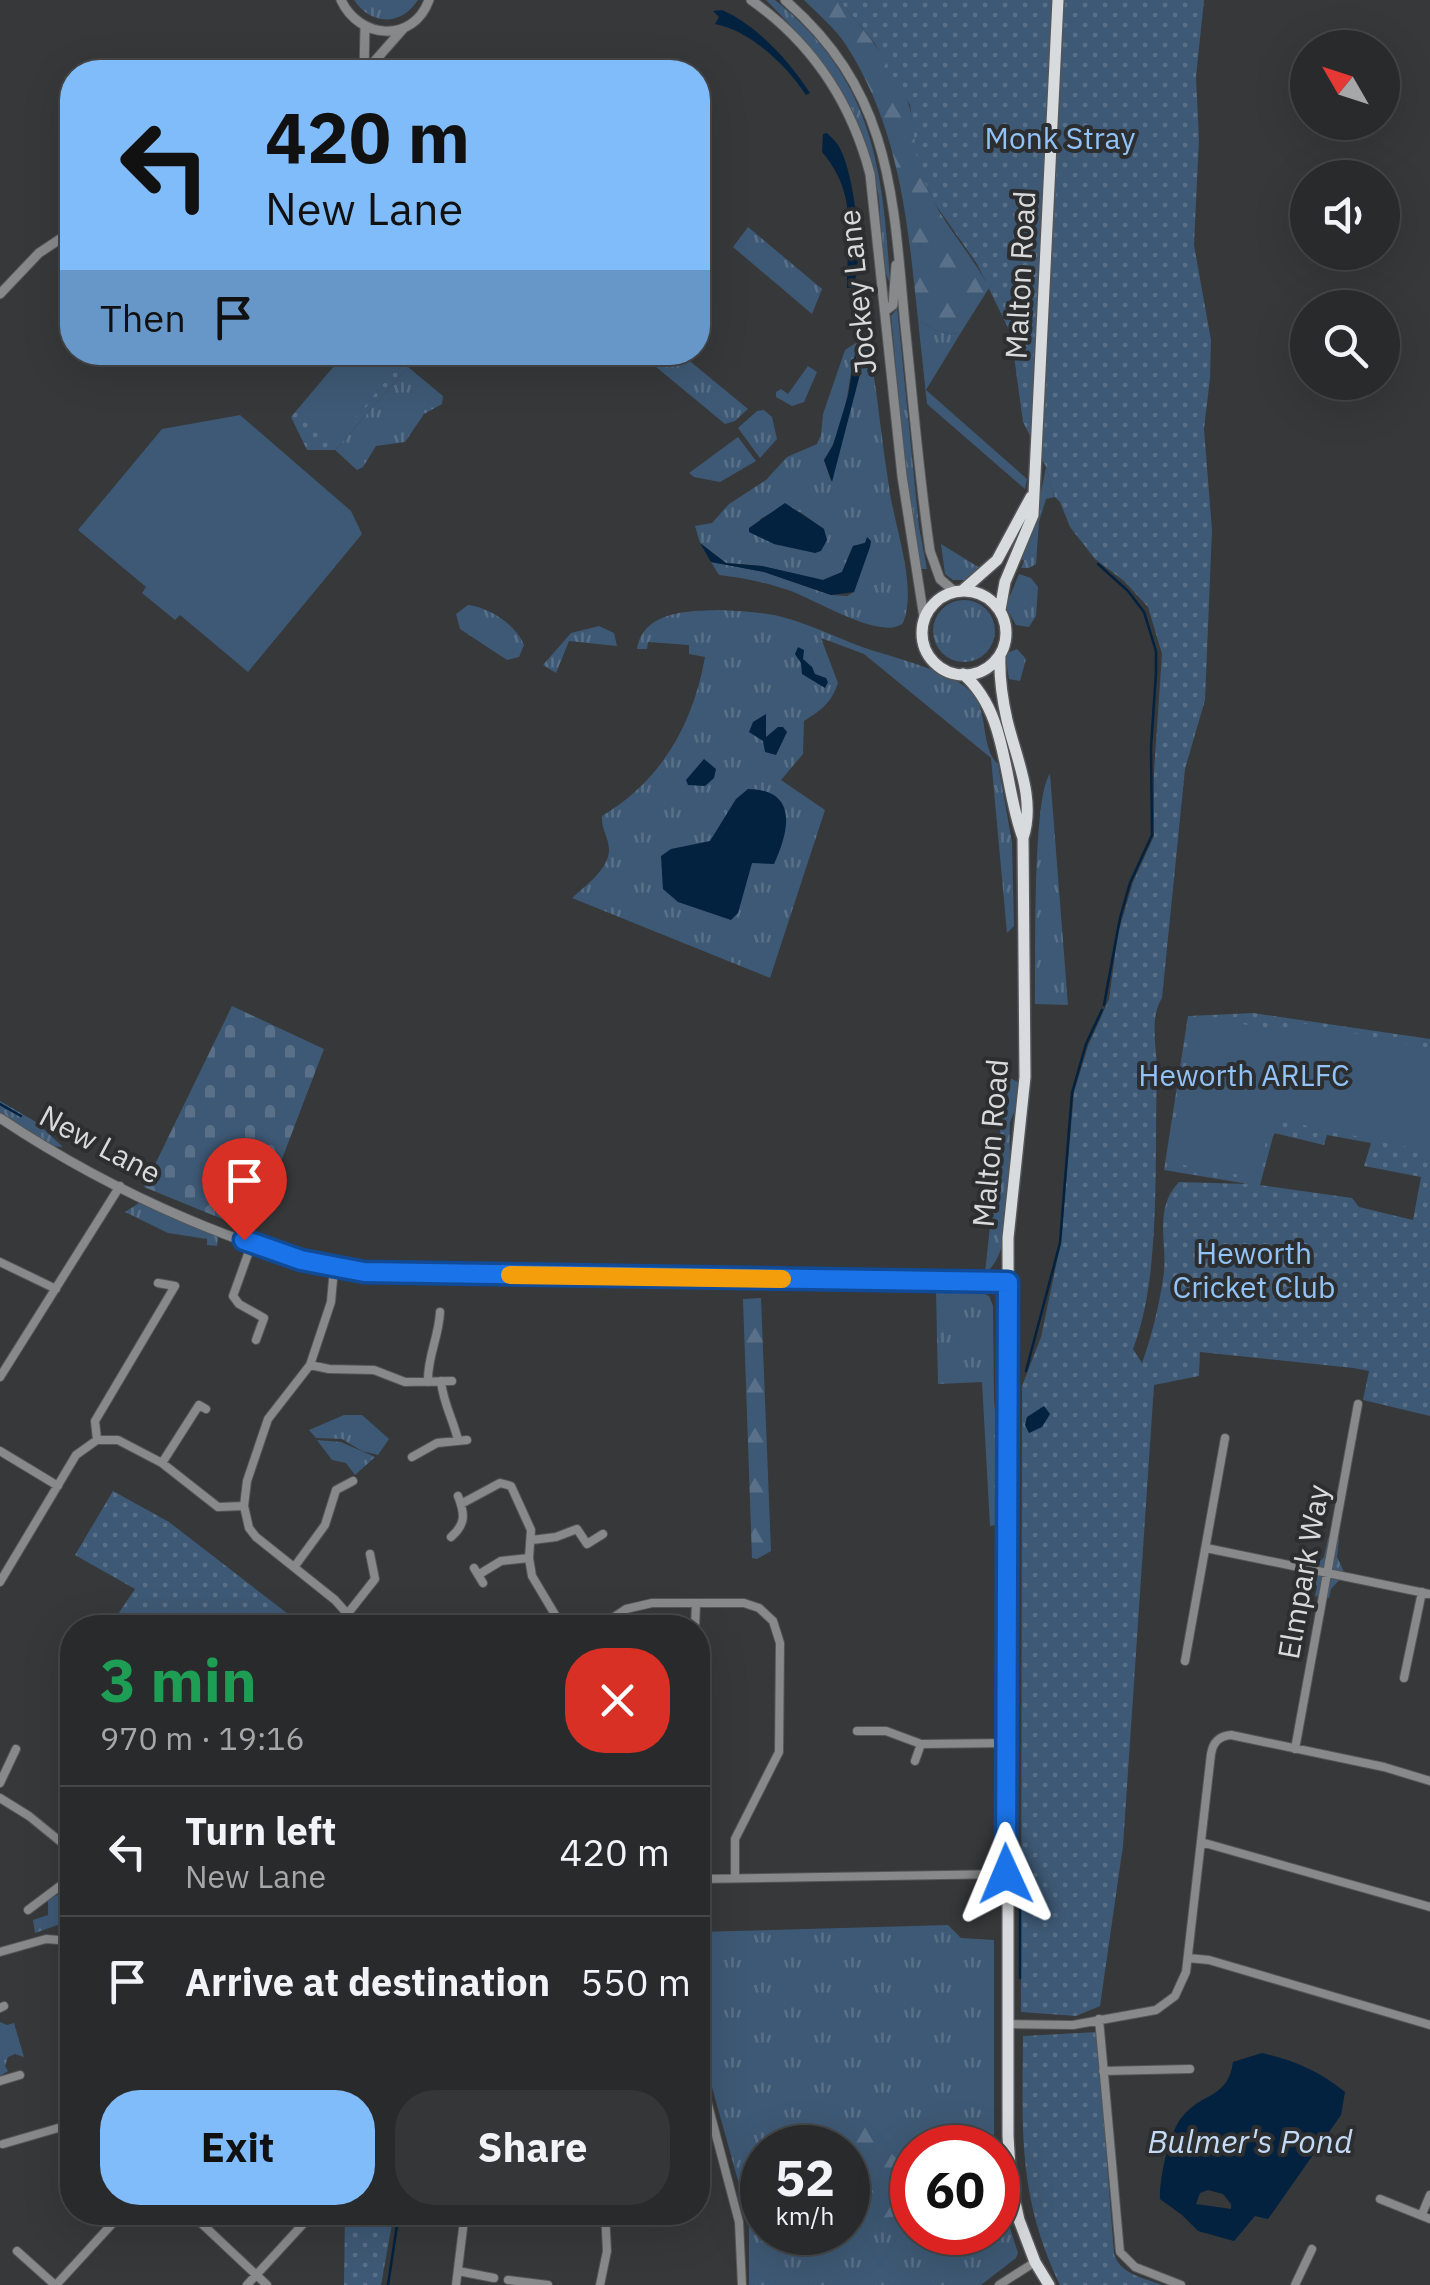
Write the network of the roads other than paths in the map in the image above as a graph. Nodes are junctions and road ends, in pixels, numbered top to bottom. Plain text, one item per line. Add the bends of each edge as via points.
1 (341, 0) edge
2 (430, 0) edge
3 (751, 0) edge
4 (785, 0) edge
5 (1058, 0) edge
6 (365, 28) junction
7 (402, 29) junction
8 (364, 60) edge
9 (375, 60) edge
10 (60, 239) edge
11 (898, 252) junction
12 (0, 294) edge
13 (885, 311) junction
14 (1033, 493) junction
15 (959, 591) junction
16 (1000, 610) junction
17 (924, 618) junction
18 (1000, 655) junction
19 (963, 674) junction
20 (1023, 838) junction
21 (0, 1118) edge
22 (120, 1186) junction
23 (252, 1243) junction
24 (0, 1262) edge
25 (334, 1268) junction
26 (158, 1282) dead end
27 (1008, 1282) junction
28 (175, 1286) junction
29 (188, 1288) dead end
30 (56, 1289) junction
31 (440, 1312) dead end
32 (427, 1328) dead end
33 (440, 1330) junction
34 (256, 1340) dead end
35 (1, 1354) edge
36 (11, 1360) junction
37 (310, 1365) junction
38 (0, 1377) edge
39 (428, 1382) junction
40 (203, 1404) dead end
41 (1358, 1404) dead end
42 (1225, 1438) dead end
43 (97, 1440) junction
44 (0, 1451) edge
45 (412, 1457) dead end
46 (162, 1463) junction
47 (336, 1472) dead end
48 (354, 1481) dead end
49 (341, 1485) junction
50 (58, 1486) junction
51 (244, 1506) junction
52 (570, 1518) dead end
53 (576, 1529) junction
54 (603, 1534) dead end
55 (450, 1536) dead end
56 (532, 1540) junction
57 (1206, 1548) junction
58 (370, 1554) dead end
59 (529, 1558) junction
60 (295, 1566) junction
61 (1328, 1573) junction
62 (478, 1575) dead end
63 (0, 1582) edge
64 (1426, 1593) edge
65 (696, 1603) junction
66 (349, 1612) junction
67 (351, 1615) edge
68 (555, 1615) edge
69 (620, 1615) edge
70 (696, 1615) edge
71 (1185, 1661) dead end
72 (1404, 1678) dead end
73 (858, 1730) dead end
74 (1008, 1742) junction
75 (921, 1744) junction
76 (16, 1749) dead end
77 (1295, 1749) junction
78 (915, 1760) dead end
79 (1430, 1780) edge
80 (0, 1783) edge
81 (0, 1798) edge
82 (60, 1841) edge
83 (1200, 1842) junction
84 (1006, 1874) junction
85 (735, 1878) junction
86 (710, 1879) edge
87 (60, 1886) edge
88 (1430, 1907) edge
89 (28, 1910) dead end
90 (60, 1940) edge
91 (0, 1952) edge
92 (1188, 1958) junction
93 (1099, 2019) junction
94 (1007, 2024) junction
95 (1430, 2024) edge
96 (1190, 2068) dead end
97 (1103, 2071) junction
98 (20, 2075) dead end
99 (0, 2081) edge
100 (710, 2112) edge
101 (60, 2127) edge
102 (3, 2144) dead end
103 (1430, 2195) edge
104 (1380, 2199) dead end
105 (1426, 2217) edge
106 (111, 2225) edge
107 (203, 2225) edge
108 (301, 2225) edge
109 (463, 2225) edge
110 (605, 2225) edge
111 (17, 2250) dead end
112 (1312, 2250) dead end
113 (1035, 2262) junction
114 (458, 2272) junction
115 (256, 2275) junction
116 (494, 2278) dead end
117 (508, 2280) dead end
118 (56, 2285) edge
119 (247, 2285) edge
120 (268, 2285) edge
121 (456, 2285) edge
122 (548, 2285) edge
123 (600, 2285) edge
124 (742, 2285) edge
125 (999, 2285) edge
126 (1049, 2285) edge
127 (1181, 2285) edge
128 (1295, 2285) edge

1 - 6 street
2 - 7 street
3 - 13 street, Jockey Lane via 813,55 862,145
4 - 11 street, Jockey Lane via 827,43 861,96 886,161
5 - 14 main road, Malton Road
6 - 7 street
6 - 8 street
7 - 9 street
10 - 12 street
11 - 13 street via 894,300
11 - 15 street, Jockey Lane via 930,552 940,579
13 - 17 street, Jockey Lane
14 - 15 main road, Malton Road via 996,560
14 - 16 main road, Malton Road via 1033,514
15 - 16 main road via 984,595
15 - 17 main road via 936,601
16 - 18 main road via 1006,628
17 - 19 main road via 922,636 931,659
18 - 19 main road via 990,666
18 - 20 main road, Malton Road via 999,680 1029,810
19 - 20 main road, Malton Road via 991,714
20 - 27 main road, Malton Road via 1025,1077
21 - 22 street, New Lane
22 - 23 street, New Lane
22 - 30 street
23 - 25 street, New Lane
23 - 34 street via 232,1296 264,1318
24 - 30 street
25 - 27 street, New Lane
25 - 37 street
26 - 28 street
27 - 74 main road, Malton Road
28 - 29 street
28 - 43 street via 94,1420
30 - 36 street
31 - 33 street
32 - 33 street
33 - 39 street
35 - 36 street
36 - 38 street
37 - 39 street
37 - 51 street via 268,1418
39 - 45 street via 446,1381 442,1400 462,1440 437,1443
40 - 46 street
41 - 61 street, Elmpark Way
42 - 57 street
43 - 46 street via 118,1440
43 - 50 street via 76,1456
44 - 50 street
46 - 51 street via 218,1507
47 - 49 street
48 - 49 street
49 - 60 street via 325,1525
50 - 63 street
51 - 60 street via 256,1536
52 - 53 street
53 - 54 street via 587,1544
53 - 56 street
55 - 56 street via 462,1524 459,1500 500,1482 512,1486
56 - 59 street
57 - 61 street
57 - 71 street
58 - 66 street via 374,1578
59 - 62 street via 501,1561
59 - 68 street
60 - 66 street
61 - 64 street
61 - 77 street, Elmpark Way
64 - 72 street
65 - 69 street via 636,1606
65 - 70 street
65 - 85 street via 744,1603 766,1613 780,1643 779,1752 735,1838
66 - 67 street
73 - 75 street via 886,1731
74 - 75 street
74 - 84 main road, Malton Road
75 - 78 street
76 - 80 street
77 - 79 street
77 - 83 street via 1221,1737 1212,1746
81 - 82 street
83 - 88 street
83 - 92 street
84 - 85 street
84 - 94 main road, Malton Road
85 - 86 street
87 - 89 street
90 - 91 street
92 - 93 street via 1180,1988 1163,2006
92 - 95 street
93 - 94 street
93 - 97 street
94 - 113 main road, Malton Road via 1011,2184
96 - 97 street
97 - 127 street via 1120,2252 1135,2267
98 - 99 street
100 - 124 street via 739,2222
101 - 102 street
103 - 105 street
104 - 105 street
106 - 118 street
107 - 115 street
108 - 115 street
109 - 114 street
110 - 123 street
111 - 118 street
112 - 128 street
113 - 125 street
113 - 126 main road, Malton Road
114 - 116 street
114 - 121 street
115 - 119 street
115 - 120 street
117 - 122 street

